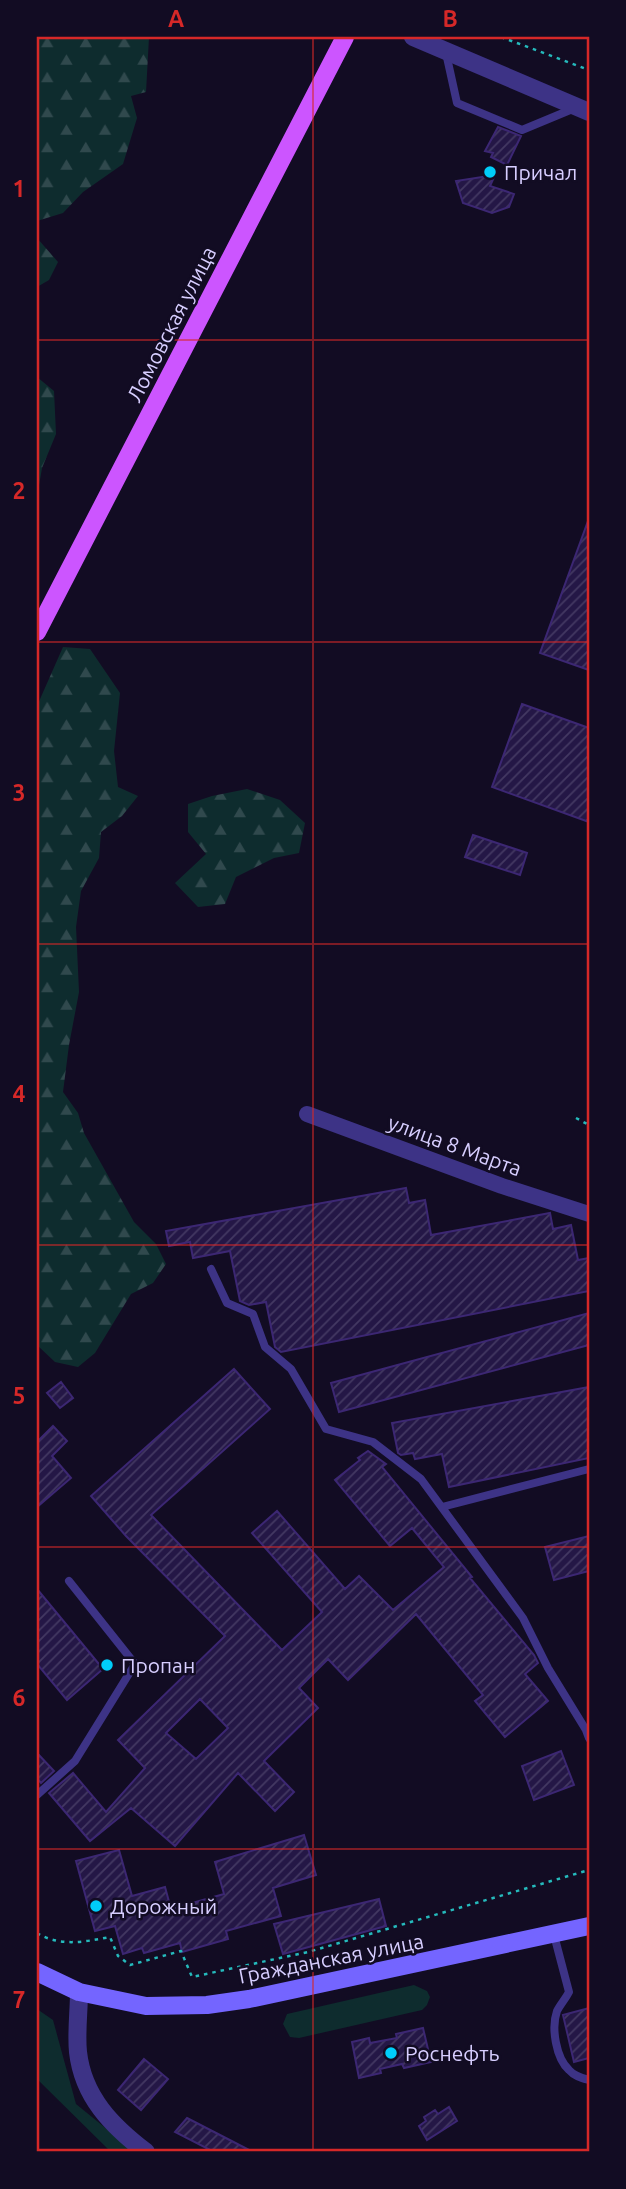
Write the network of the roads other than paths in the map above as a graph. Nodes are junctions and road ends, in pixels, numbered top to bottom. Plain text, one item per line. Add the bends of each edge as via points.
1 (345, 37) edge
2 (413, 37) edge
3 (445, 50) junction
4 (583, 110) edge
5 (37, 632) edge
6 (307, 1114) dead end
7 (589, 1214) edge
8 (211, 1269) dead end
9 (589, 1469) edge
10 (442, 1507) junction
11 (69, 1581) dead end
12 (589, 1738) edge
13 (37, 1795) edge
14 (589, 1926) edge
15 (554, 1935) junction
16 (37, 1972) edge
17 (79, 1992) junction
18 (589, 2080) edge
19 (146, 2152) edge

1 - 5 main road, Ломовская улица
2 - 3 street
3 - 4 street
3 - 4 lane via 457,103 522,130
6 - 7 street, улица 8 Марта
8 - 10 lane via 227,1303 253,1314 265,1347 291,1369 326,1429 373,1443 421,1479
9 - 10 lane
10 - 12 lane via 523,1618
11 - 13 lane via 135,1664 75,1761
14 - 15 main road, Гражданская улица
15 - 17 main road, Гражданская улица via 206,2005 146,2006
15 - 18 lane via 569,1992 554,2025 556,2042 568,2070
16 - 17 main road, Гражданская улица
17 - 19 street via 78,2051 85,2085 119,2131

